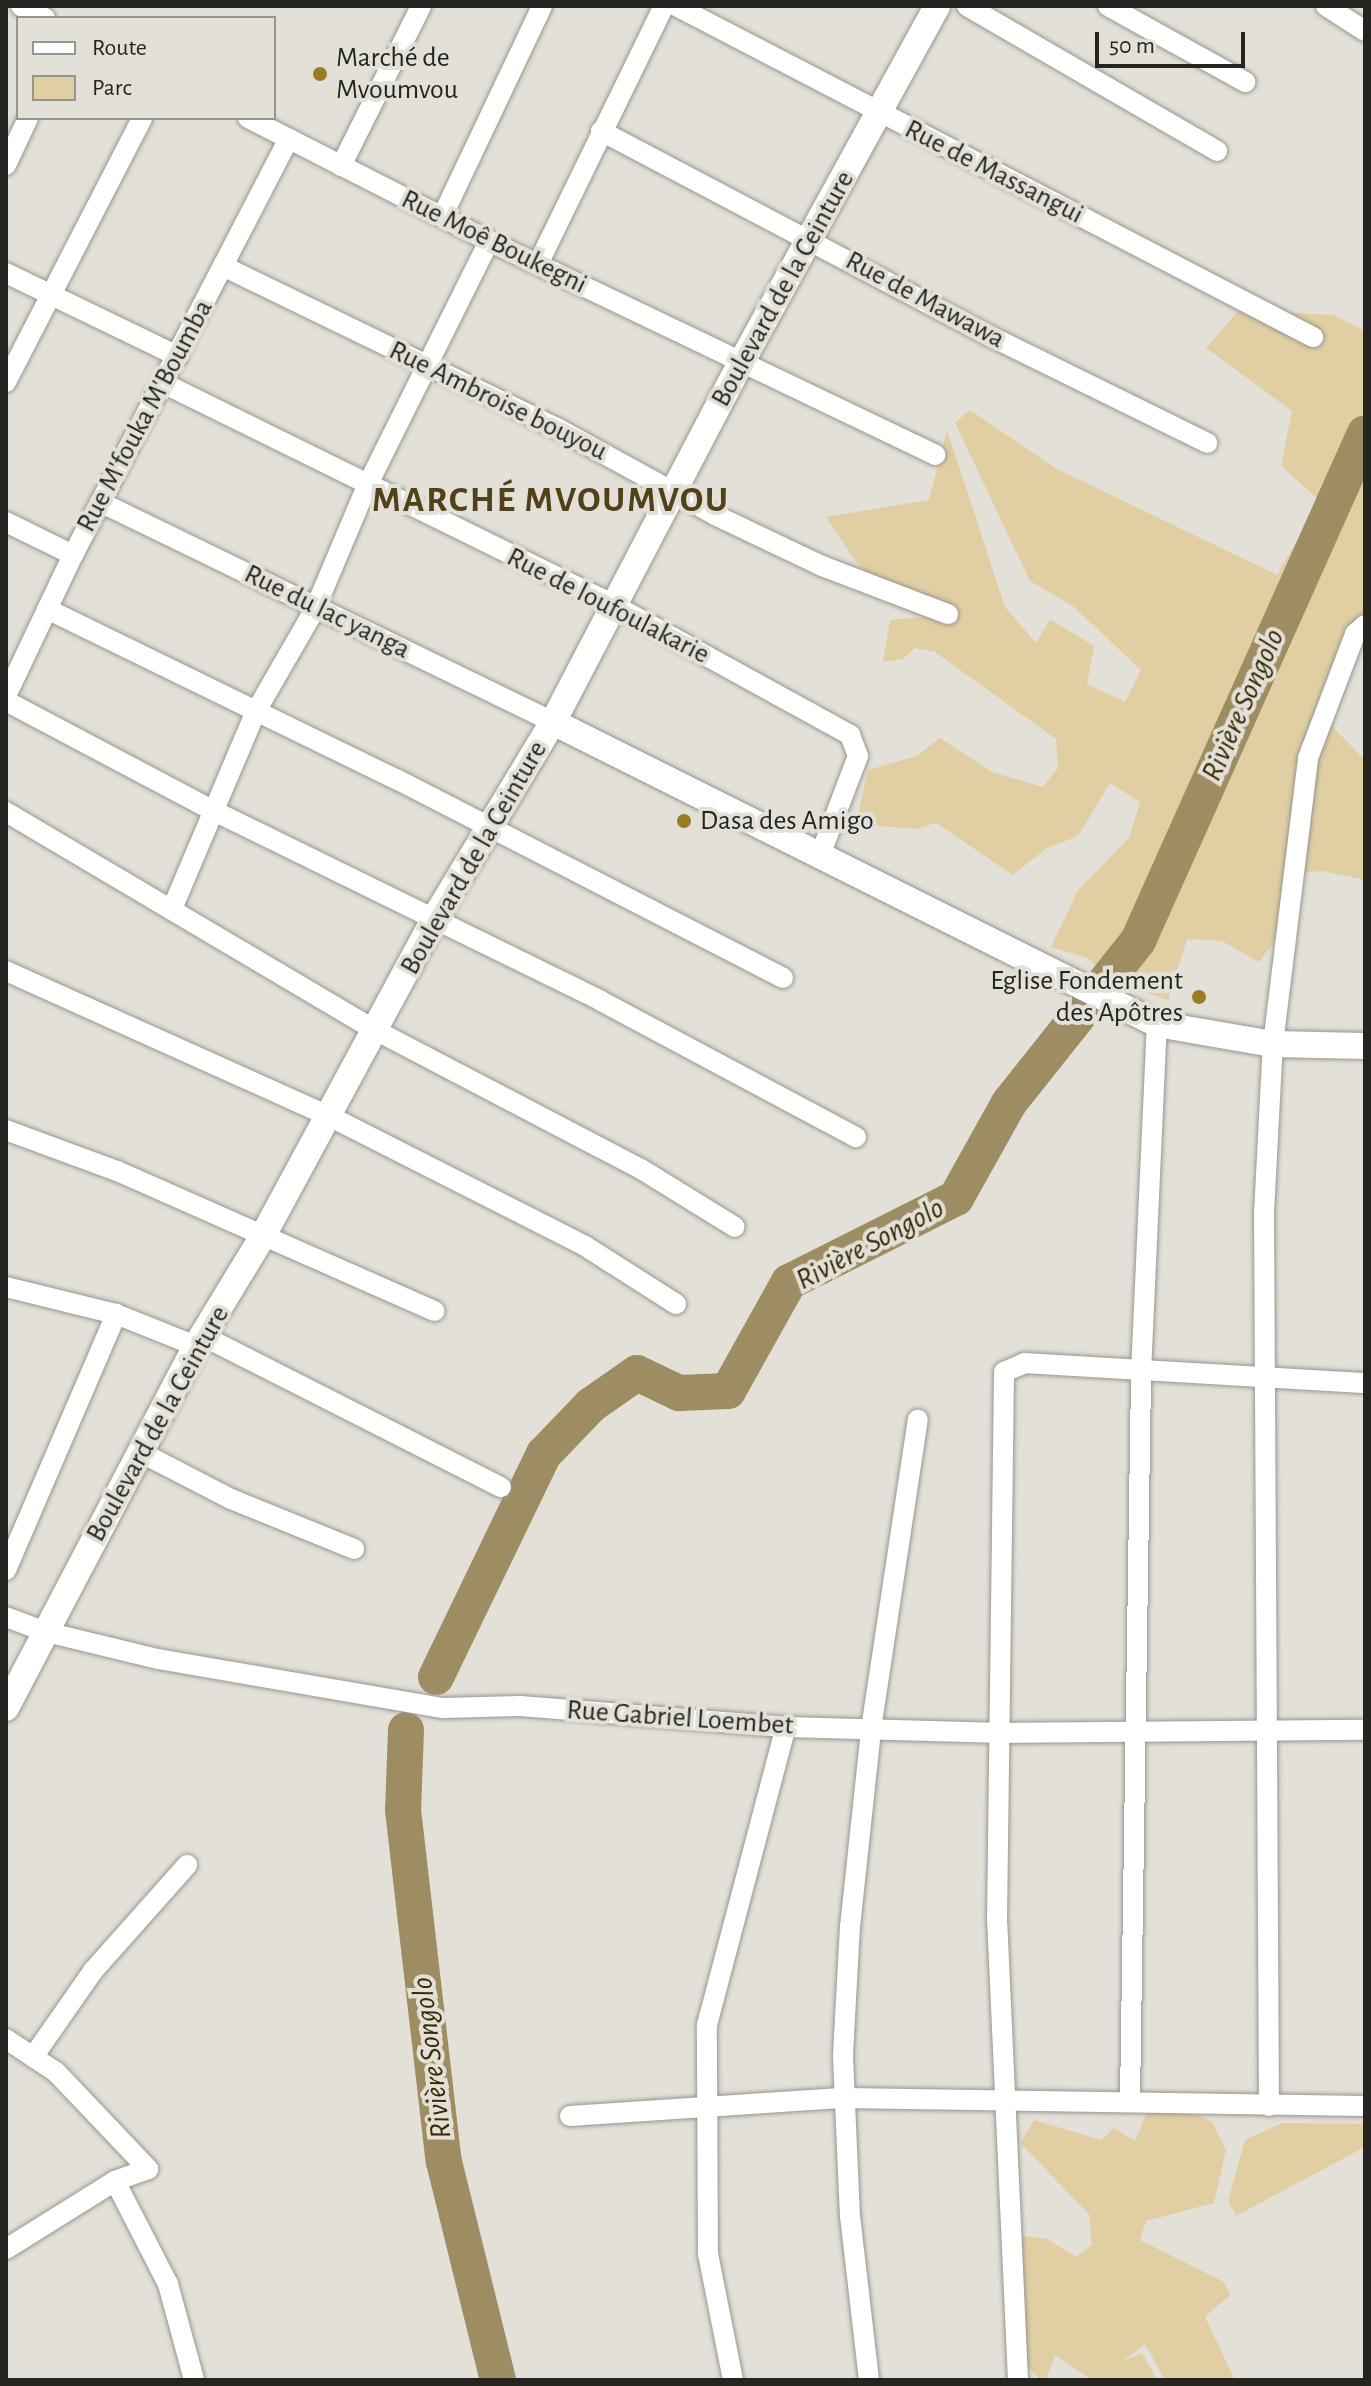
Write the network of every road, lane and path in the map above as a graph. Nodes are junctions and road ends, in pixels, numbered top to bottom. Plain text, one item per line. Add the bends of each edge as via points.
1 (21, 6) edge
2 (421, 6) edge
3 (542, 6) edge
4 (664, 6) edge
5 (676, 6) edge
6 (937, 6) edge
7 (967, 6) edge
8 (1108, 6) edge
9 (1326, 6) edge
10 (41, 16) edge
11 (1365, 31) edge
12 (1245, 82) dead end
13 (881, 113) junction
14 (27, 120) edge
15 (141, 120) edge
16 (252, 120) edge
17 (601, 131) junction
18 (289, 139) junction
19 (1217, 151) dead end
20 (6, 165) edge
21 (341, 166) junction
22 (442, 217) junction
23 (812, 240) junction
24 (489, 241) junction
25 (538, 264) junction
26 (223, 266) junction
27 (6, 273) edge
28 (53, 296) junction
29 (1313, 337) dead end
30 (178, 356) junction
31 (742, 361) junction
32 (427, 368) junction
33 (6, 382) edge
34 (163, 383) junction
35 (1207, 443) dead end
36 (935, 455) dead end
37 (367, 486) junction
38 (675, 489) junction
39 (100, 502) junction
40 (6, 522) edge
41 (73, 555) junction
42 (612, 604) junction
43 (47, 609) junction
44 (315, 609) junction
45 (948, 614) dead end
46 (1365, 625) edge
47 (6, 699) edge
48 (256, 711) junction
49 (553, 722) junction
50 (214, 811) junction
51 (6, 812) edge
52 (488, 827) junction
53 (821, 853) junction
54 (172, 909) junction
55 (434, 919) junction
56 (6, 971) edge
57 (783, 978) dead end
58 (1157, 1024) junction
59 (375, 1030) junction
60 (1273, 1044) junction
61 (1365, 1046) edge
62 (329, 1116) junction
63 (6, 1130) edge
64 (856, 1137) dead end
65 (735, 1227) dead end
66 (264, 1234) junction
67 (6, 1287) edge
68 (676, 1304) dead end
69 (435, 1311) dead end
70 (116, 1314) junction
71 (200, 1341) junction
72 (1141, 1373) junction
73 (1269, 1378) junction
74 (1365, 1383) edge
75 (918, 1420) dead end
76 (140, 1452) junction
77 (501, 1487) dead end
78 (354, 1549) dead end
79 (6, 1570) edge
80 (6, 1617) edge
81 (46, 1632) junction
82 (6, 1708) edge
83 (786, 1727) junction
84 (871, 1729) junction
85 (1138, 1730) junction
86 (1365, 1730) edge
87 (1267, 1731) junction
88 (1003, 1733) junction
89 (187, 1865) dead end
90 (6, 2039) edge
91 (33, 2057) junction
92 (1002, 2097) junction
93 (844, 2098) junction
94 (1130, 2101) junction
95 (1269, 2106) junction
96 (1365, 2106) edge
97 (705, 2107) junction
98 (570, 2116) dead end
99 (115, 2181) junction
100 (6, 2249) edge
101 (194, 2380) edge
102 (733, 2380) edge
103 (869, 2380) edge
104 (1018, 2380) edge

1 - 10 street
2 - 21 street
3 - 22 street
4 - 17 street
5 - 13 street, Rue de Massangui
6 - 13 street, Boulevard de la Ceinture
7 - 19 street
8 - 12 street
9 - 11 street
13 - 23 street, Boulevard de la Ceinture
13 - 29 street, Rue de Massangui
14 - 20 street
15 - 28 street
16 - 18 street, Rue Moê Boukegni
17 - 23 street, Rue de Mawawa
17 - 25 street
18 - 21 street, Rue Moê Boukegni
18 - 26 street, Rue M'fouka M'Boumba
21 - 22 street, Rue Moê Boukegni
22 - 24 street, Rue Moê Boukegni
23 - 31 street, Boulevard de la Ceinture
23 - 35 street, Rue de Mawawa
24 - 25 street, Rue Moê Boukegni
24 - 32 street
25 - 31 street, Rue Moê Boukegni
26 - 30 street, Rue M'fouka M'Boumba
26 - 32 street, Rue Ambroise bouyou
27 - 28 street
28 - 30 street
28 - 33 street
30 - 34 street, Rue M'fouka M'Boumba
31 - 36 street, Rue Moê Boukegni
31 - 38 street, Boulevard de la Ceinture
32 - 37 street
32 - 38 street, Rue Ambroise bouyou
34 - 37 street, Rue de loufoulakarie
34 - 39 street, Rue M'fouka M'Boumba
37 - 42 street, Rue de loufoulakarie
37 - 44 street
38 - 42 street, Boulevard de la Ceinture
38 - 45 street, Rue Ambroise bouyou via 822,566
39 - 41 street, Rue M'fouka M'Boumba
39 - 44 street, Rue du lac yanga
40 - 41 street
41 - 43 street, Rue M'fouka M'Boumba
42 - 49 street, Boulevard de la Ceinture
42 - 53 street, Rue de loufoulakarie via 850,735 858,756
43 - 47 street, Rue M'fouka M'Boumba
43 - 48 street
44 - 48 street
44 - 49 street, Rue du lac yanga
46 - 60 street via 1355,634 1308,758
47 - 50 street
48 - 50 street
48 - 52 street
49 - 52 street, Boulevard de la Ceinture
49 - 53 street
50 - 54 street
50 - 55 street
51 - 54 street
52 - 55 street, Boulevard de la Ceinture
52 - 57 street
53 - 58 street
54 - 59 street
55 - 59 street, Boulevard de la Ceinture
55 - 64 street
56 - 62 street
58 - 60 street
58 - 72 street
59 - 62 street, Boulevard de la Ceinture
59 - 65 street via 641,1169
60 - 61 street
60 - 73 street via 1264,1213
62 - 66 street, Boulevard de la Ceinture
62 - 68 street via 585,1246
63 - 66 street
66 - 69 street
66 - 71 street, Boulevard de la Ceinture
67 - 70 street
70 - 71 street
70 - 79 street
71 - 76 street, Boulevard de la Ceinture
71 - 77 street
72 - 73 street
72 - 85 street
72 - 88 street via 1025,1363 1004,1372
73 - 74 street
73 - 87 street
75 - 84 street
76 - 78 street via 231,1499
76 - 81 street, Boulevard de la Ceinture
80 - 81 street, Rue Gabriel Loembet
81 - 82 street, Boulevard de la Ceinture
81 - 83 street, Rue Gabriel Loembet via 158,1659 403,1703 520,1706
83 - 84 street, Rue Gabriel Loembet
83 - 97 street via 717,1976 707,2025
84 - 88 street, Rue Gabriel Loembet
84 - 93 street via 850,1927
85 - 87 street, Rue Gabriel Loembet
85 - 88 street, Rue Gabriel Loembet
85 - 94 street
86 - 87 street, Rue Gabriel Loembet
87 - 95 street
88 - 92 street via 997,1922
89 - 91 street via 93,1971
90 - 91 street
91 - 99 street via 56,2072 148,2169
92 - 93 street
92 - 94 street
92 - 104 street
93 - 97 street
93 - 103 street via 850,2217
94 - 95 street
95 - 96 street
97 - 98 street
97 - 102 street via 708,2254
99 - 100 street
99 - 101 street via 168,2284

